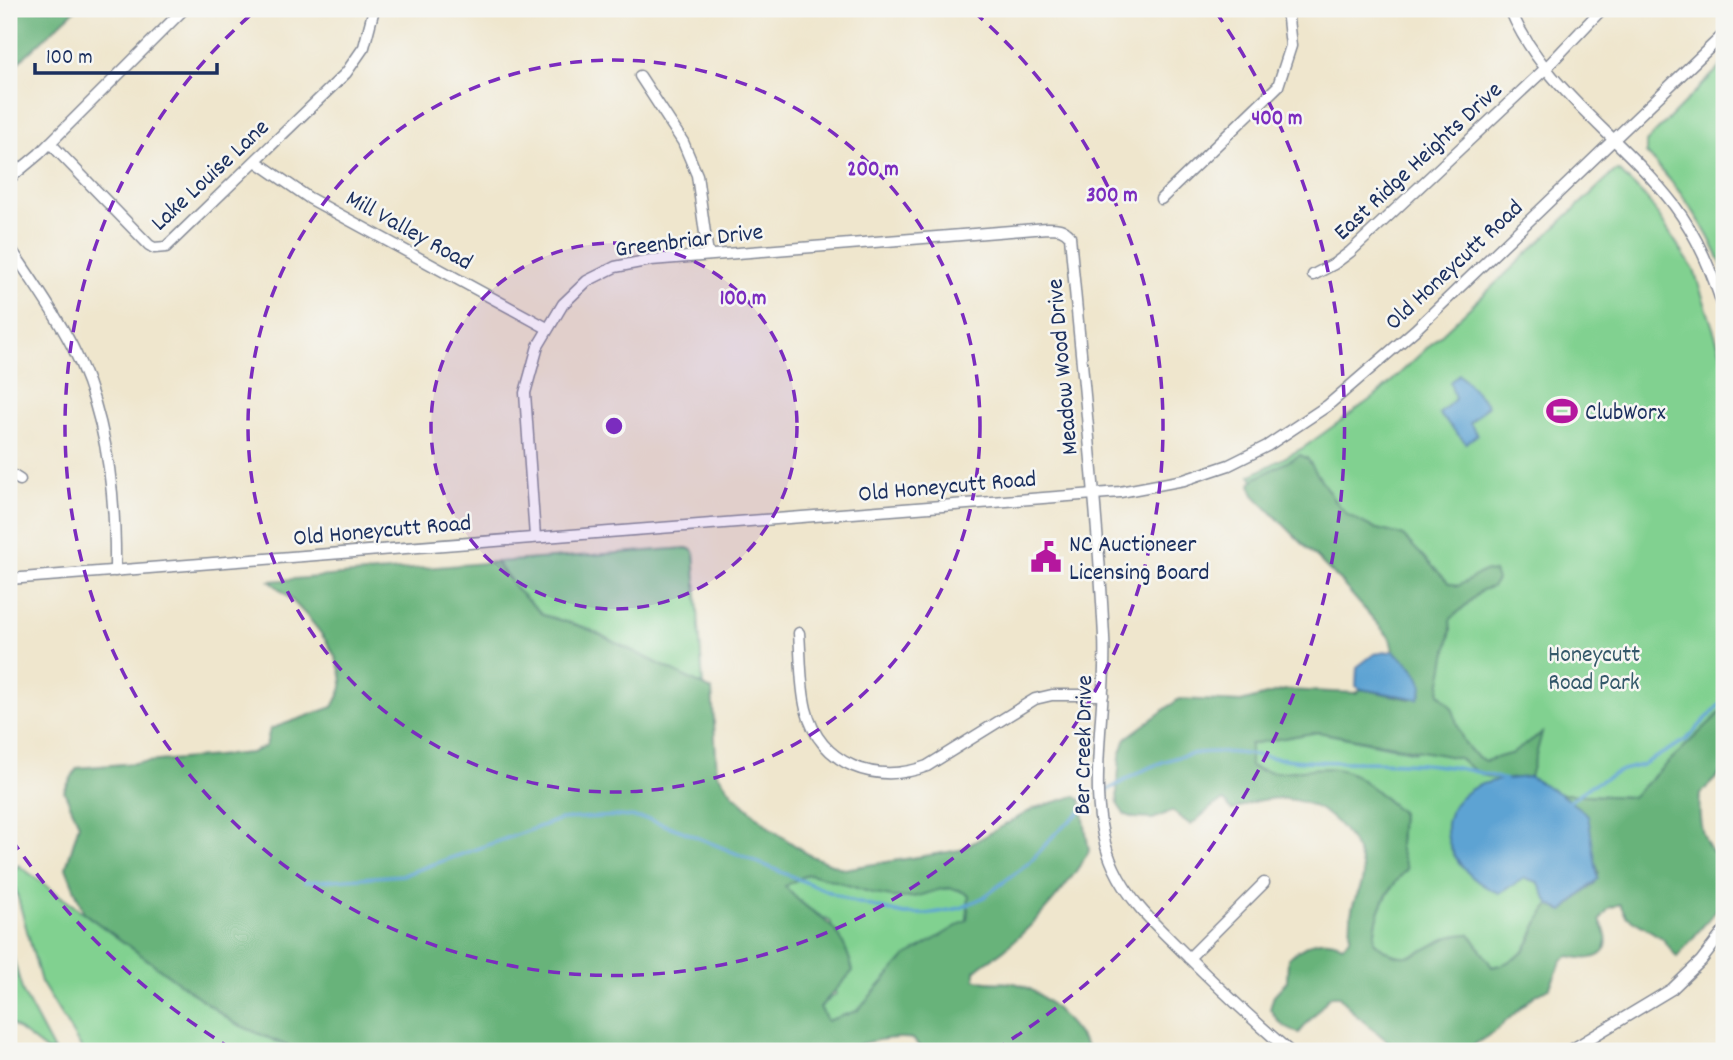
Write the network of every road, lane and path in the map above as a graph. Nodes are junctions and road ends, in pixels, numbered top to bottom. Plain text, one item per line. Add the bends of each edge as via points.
1 (184, 9) edge
2 (374, 9) edge
3 (1234, 9) edge
4 (1510, 9) edge
5 (1602, 9) edge
6 (1289, 10) edge
7 (1724, 34) edge
8 (1545, 69) junction
9 (640, 76) dead end
10 (1615, 141) junction
11 (50, 143) junction
12 (257, 162) junction
13 (9, 179) edge
14 (1161, 199) dead end
15 (1070, 236) joint
16 (9, 246) edge
17 (708, 255) junction
18 (1313, 275) dead end
19 (1724, 310) edge
20 (547, 328) junction
21 (9, 473) edge
22 (20, 480) dead end
23 (1094, 493) junction
24 (535, 537) junction
25 (115, 571) junction
26 (9, 579) edge
27 (799, 633) dead end
28 (1103, 695) junction
29 (1264, 883) dead end
30 (1724, 930) edge
31 (1189, 958) junction
32 (1289, 1051) edge
33 (1569, 1051) edge

1 - 11 street
2 - 12 street, Lake Louise Lane via 357,59
3 - 6 street
4 - 8 street
5 - 8 street, East Ridge Heights Drive
6 - 14 street via 1292,46 1278,86
7 - 10 street, Old Honeycutt Road
8 - 10 street
8 - 18 street, East Ridge Heights Drive via 1350,252
9 - 17 street via 682,142 696,175
10 - 19 street via 1684,219 1703,252
10 - 23 street, Old Honeycutt Road via 1415,330 1296,428 1247,457 1203,474 1146,488
11 - 12 street, Lake Louise Lane via 149,245 160,249 173,244
11 - 13 street
12 - 20 street, Mill Valley Road via 309,198
15 - 17 street, Greenbriar Drive via 1059,228 1047,228
15 - 23 street, Meadow Wood Drive
16 - 25 street via 72,345 94,400 106,455
17 - 20 street, Greenbriar Drive via 629,263 599,273 570,297
20 - 24 street, Greenbriar Drive via 524,393
21 - 22 street
23 - 24 street, Old Honeycutt Road
23 - 28 street, Ber Creek Drive
24 - 25 street, Old Honeycutt Road
25 - 26 street, Old Honeycutt Road
27 - 28 street via 806,708 815,731 835,756 874,774 897,775 927,766 1035,699
28 - 31 street, Ber Creek Drive via 1099,806 1107,852 1137,906
29 - 31 street
30 - 33 street via 1672,989
31 - 32 street, Ber Creek Drive

